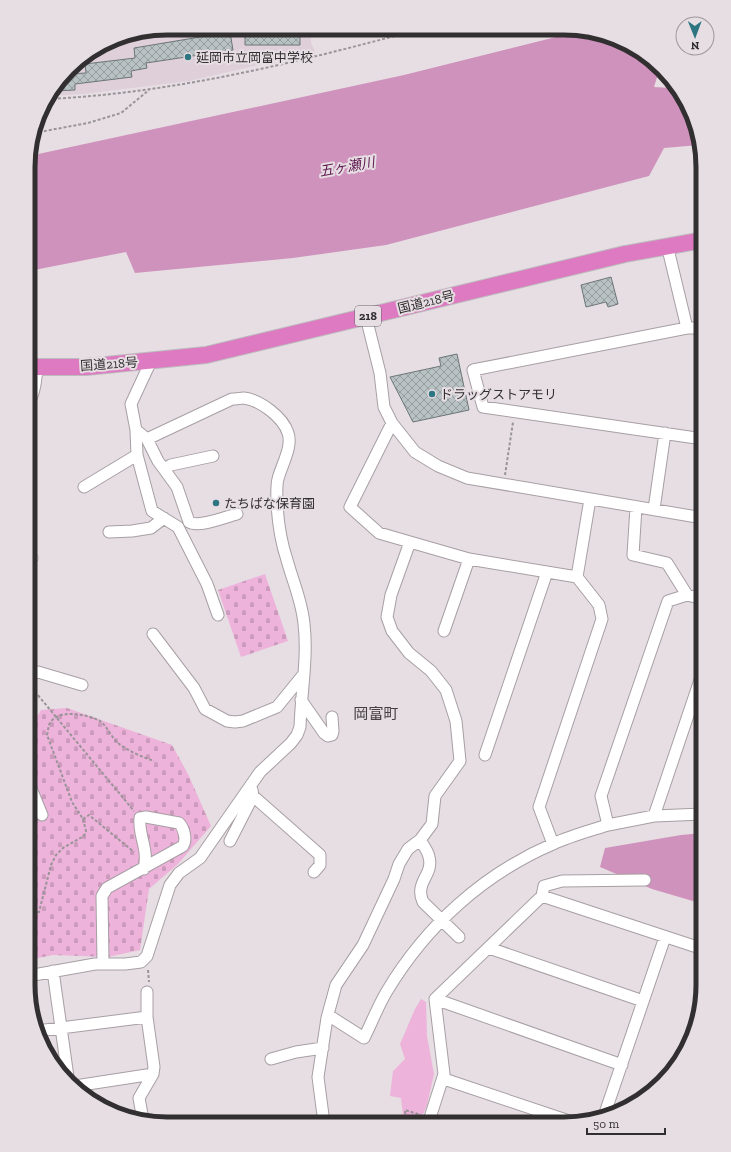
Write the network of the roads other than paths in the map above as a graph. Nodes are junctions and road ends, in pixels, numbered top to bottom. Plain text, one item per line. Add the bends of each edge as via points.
1 (696, 241) edge
2 (667, 246) junction
3 (366, 316) junction
4 (687, 328) junction
5 (696, 328) edge
6 (151, 361) junction
7 (35, 367) edge
8 (392, 423) junction
9 (136, 430) junction
10 (666, 433) junction
11 (696, 438) edge
12 (147, 439) junction
13 (137, 455) junction
14 (213, 456) dead end
15 (164, 469) junction
16 (84, 487) dead end
17 (590, 499) junction
18 (636, 507) junction
19 (654, 509) junction
20 (237, 514) dead end
21 (696, 517) edge
22 (164, 518) junction
23 (109, 532) dead end
24 (410, 542) junction
25 (469, 559) junction
26 (547, 572) junction
27 (577, 576) junction
28 (687, 595) junction
29 (696, 597) edge
30 (218, 615) dead end
31 (444, 631) dead end
32 (153, 634) dead end
33 (35, 673) edge
34 (303, 675) junction
35 (82, 685) dead end
36 (696, 691) edge
37 (301, 700) junction
38 (332, 717) dead end
39 (485, 755) dead end
40 (251, 784) junction
41 (253, 796) junction
42 (35, 798) edge
43 (696, 814) edge
44 (42, 815) dead end
45 (654, 816) junction
46 (608, 825) junction
47 (420, 840) junction
48 (230, 841) dead end
49 (553, 844) junction
50 (145, 865) junction
51 (314, 872) dead end
52 (645, 880) dead end
53 (542, 896) junction
54 (441, 919) junction
55 (459, 936) dead end
56 (666, 937) junction
57 (696, 947) edge
58 (489, 948) junction
59 (103, 963) junction
60 (53, 971) junction
61 (35, 975) edge
62 (147, 992) road end
63 (435, 1000) junction
64 (643, 1001) junction
65 (328, 1015) junction
66 (147, 1017) junction
67 (61, 1027) junction
68 (43, 1030) edge
69 (323, 1048) junction
70 (271, 1059) dead end
71 (622, 1065) junction
72 (67, 1071) edge
73 (153, 1074) junction
74 (444, 1079) junction
75 (82, 1085) edge
76 (606, 1110) edge
77 (142, 1114) edge
78 (323, 1117) edge
79 (430, 1117) edge
80 (557, 1117) edge

1 - 2 highway, 国道218号 / 218
2 - 3 highway, 国道218号 / 218
2 - 4 street
3 - 6 highway, 国道218号 / 218 via 206,355
3 - 8 street via 380,373 384,406
4 - 5 street
4 - 10 street via 473,370 483,406
6 - 7 highway, 国道218号 / 218 via 86,367
6 - 9 street via 131,404
8 - 17 street via 415,452 438,466 467,478
8 - 24 street via 350,507 379,533
9 - 12 street
9 - 13 street
10 - 11 street
10 - 19 street
12 - 15 street
12 - 34 street via 232,400 243,398 254,400 282,422 289,433 288,447 277,481 280,531 300,597 306,642
13 - 16 street
13 - 22 street via 152,510
14 - 15 street
15 - 20 street via 177,487 189,522 201,524
17 - 18 street
17 - 27 street
18 - 19 street
18 - 28 street via 633,555 667,563
19 - 21 street
22 - 23 street via 150,528
22 - 30 street via 178,526 207,584
24 - 25 street
24 - 47 street via 391,595 387,617 392,631 409,653 431,671 446,690 456,721 460,761 435,796 432,824
25 - 26 street
25 - 31 street
26 - 27 street
26 - 39 street
27 - 49 street via 599,605 602,619 539,807
28 - 29 street
28 - 46 street via 668,601 638,686 601,796
32 - 34 street via 194,688 204,709 227,721 243,721 278,707
33 - 35 street
34 - 37 street
36 - 45 street
37 - 38 street via 328,736 332,735 333,731
37 - 40 street via 297,735
40 - 41 street
40 - 59 street via 200,858 179,873 170,885 147,956 141,962
41 - 48 street
41 - 51 street via 320,855 320,865
42 - 44 street
43 - 45 street
45 - 46 street
46 - 49 street
47 - 54 street via 429,856 430,864 420,887 420,895 423,902
47 - 65 street via 408,849 399,864 363,945 336,986
49 - 54 street via 498,873
50 - 50 street via 183,846 185,839 180,823 140,818 146,851
50 - 59 street via 104,891
52 - 53 street via 562,881 544,886
53 - 56 street
53 - 58 street
54 - 55 street
54 - 65 street via 411,954 386,992 364,1038
56 - 57 street
56 - 64 street
58 - 63 street
58 - 64 street
59 - 60 street
60 - 61 street
60 - 67 street
62 - 66 street
63 - 71 street
63 - 74 street
64 - 71 street
65 - 69 street
66 - 67 street
66 - 73 street
67 - 68 street
67 - 72 street
69 - 70 street
69 - 78 street via 318,1077
71 - 76 street
73 - 75 street
73 - 77 street via 139,1098
74 - 79 street
74 - 80 street

